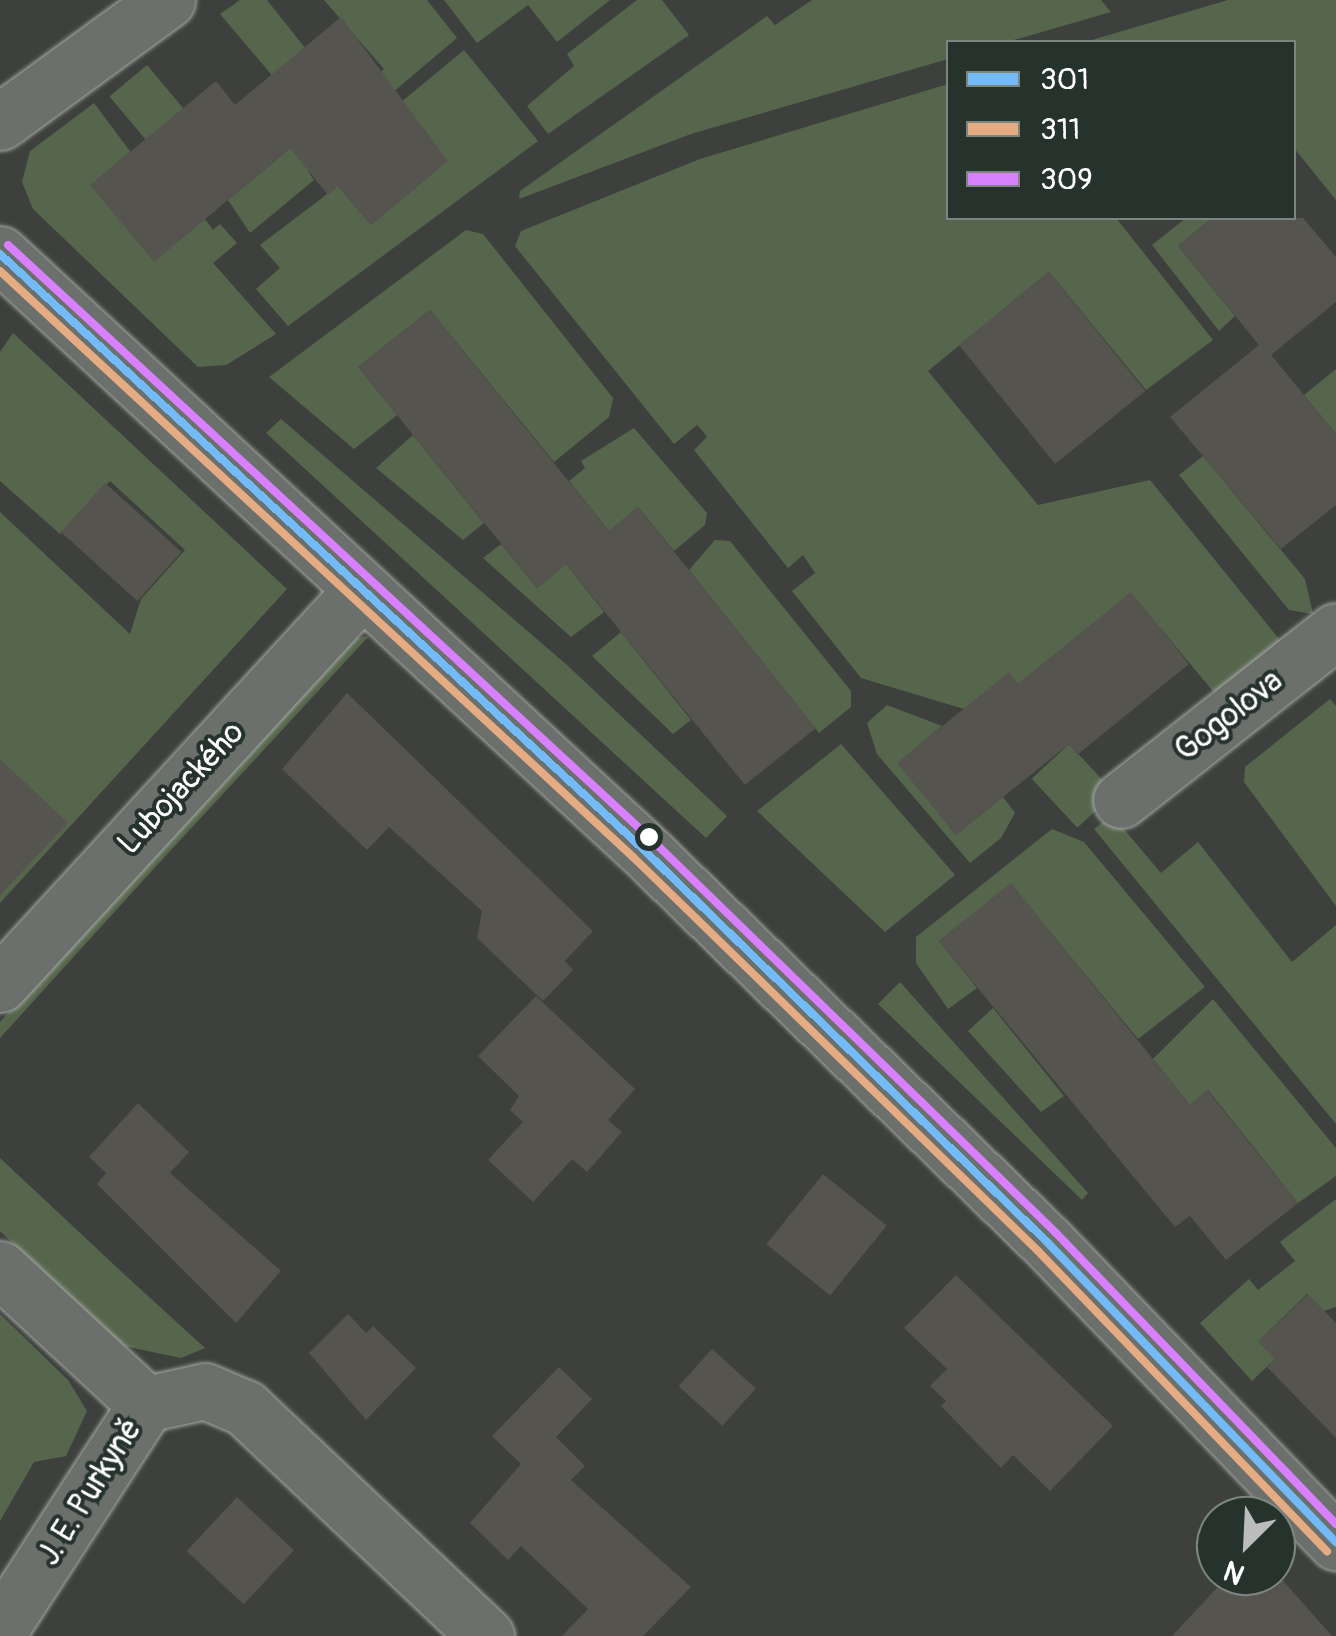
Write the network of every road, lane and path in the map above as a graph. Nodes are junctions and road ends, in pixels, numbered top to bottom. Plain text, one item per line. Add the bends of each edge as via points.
1 (167, 0) edge
2 (0, 122) edge
3 (0, 254) edge
4 (361, 591) junction
5 (1336, 631) edge
6 (1121, 800) dead end
7 (0, 984) edge
8 (0, 1268) edge
9 (146, 1404) junction
10 (1336, 1542) edge
11 (0, 1629) edge
12 (486, 1636) edge

1 - 2 street
3 - 4 street
4 - 7 street, Lubojackého
4 - 10 street via 642,848 1002,1197
5 - 6 street, Gogolova
8 - 9 street
9 - 11 street, J. E. Purkyně
9 - 12 street, J. E. Purkyně via 205,1391 245,1408

